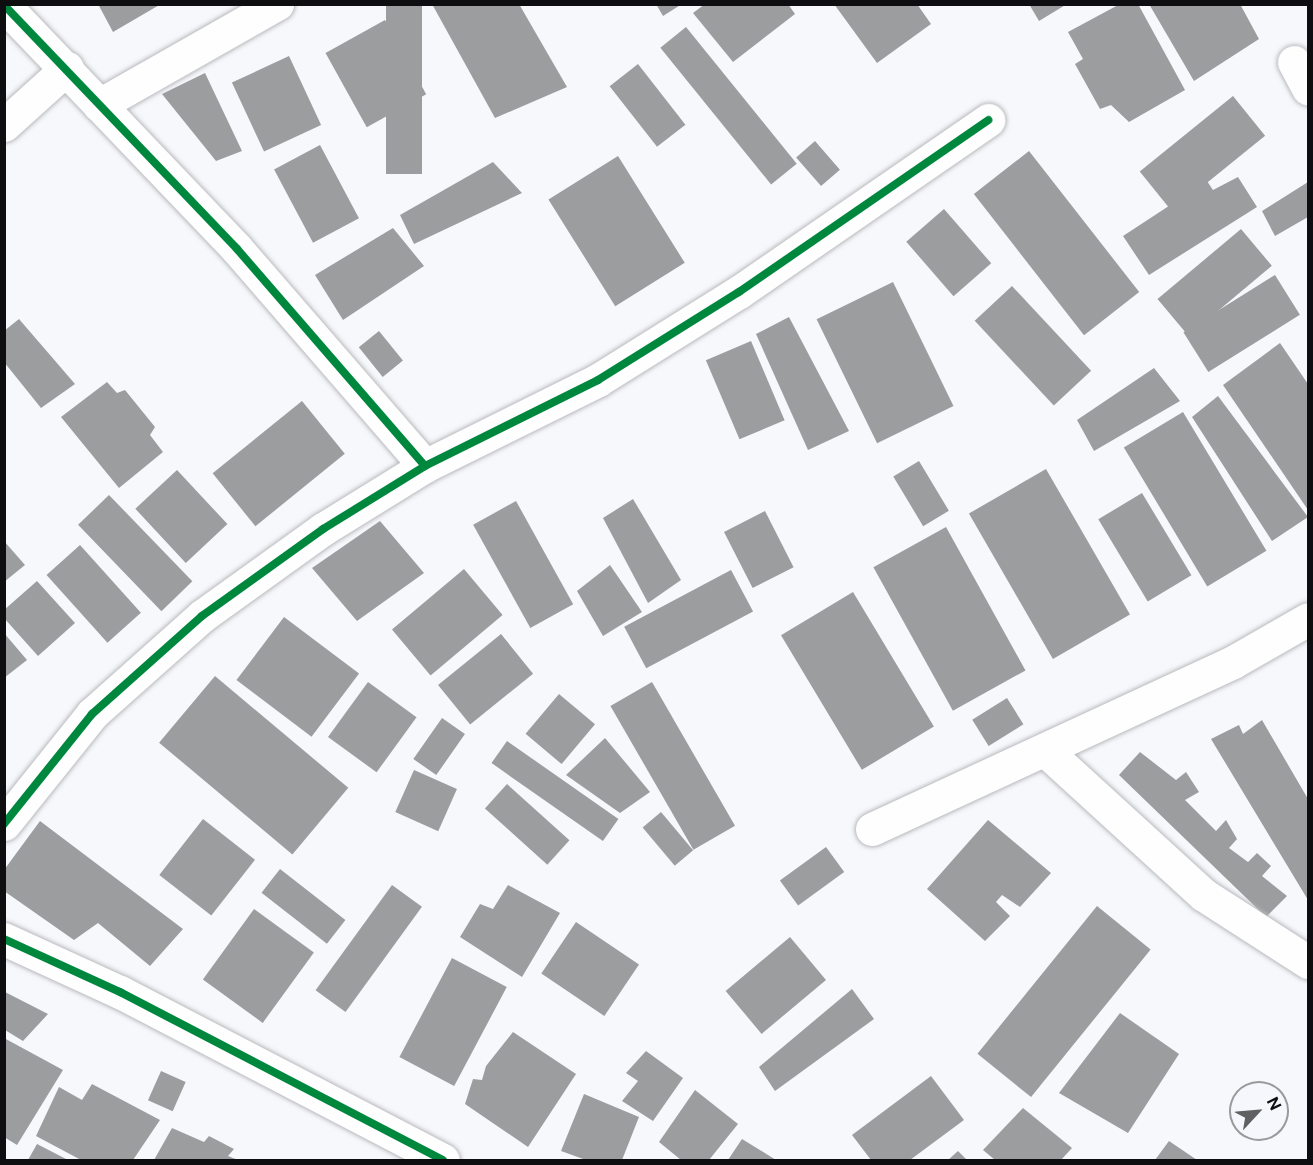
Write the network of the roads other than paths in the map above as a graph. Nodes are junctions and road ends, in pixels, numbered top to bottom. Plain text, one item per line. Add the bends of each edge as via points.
1 (277, 4) edge
2 (4, 5) edge
3 (67, 68) junction
4 (99, 105) junction
5 (988, 120) dead end
6 (4, 125) edge
7 (424, 466) junction
8 (1308, 619) edge
9 (1045, 750) junction
10 (4, 824) edge
11 (872, 829) dead end
12 (4, 939) edge
13 (1308, 962) edge
14 (443, 1161) edge

1 - 4 street
2 - 3 street
3 - 4 street
3 - 6 street
4 - 7 street via 237,249
5 - 7 street via 739,292 598,380
7 - 10 street via 322,529 201,616 93,714
8 - 9 street via 1233,662
9 - 11 street
9 - 13 street via 1204,895
12 - 14 street via 120,992

